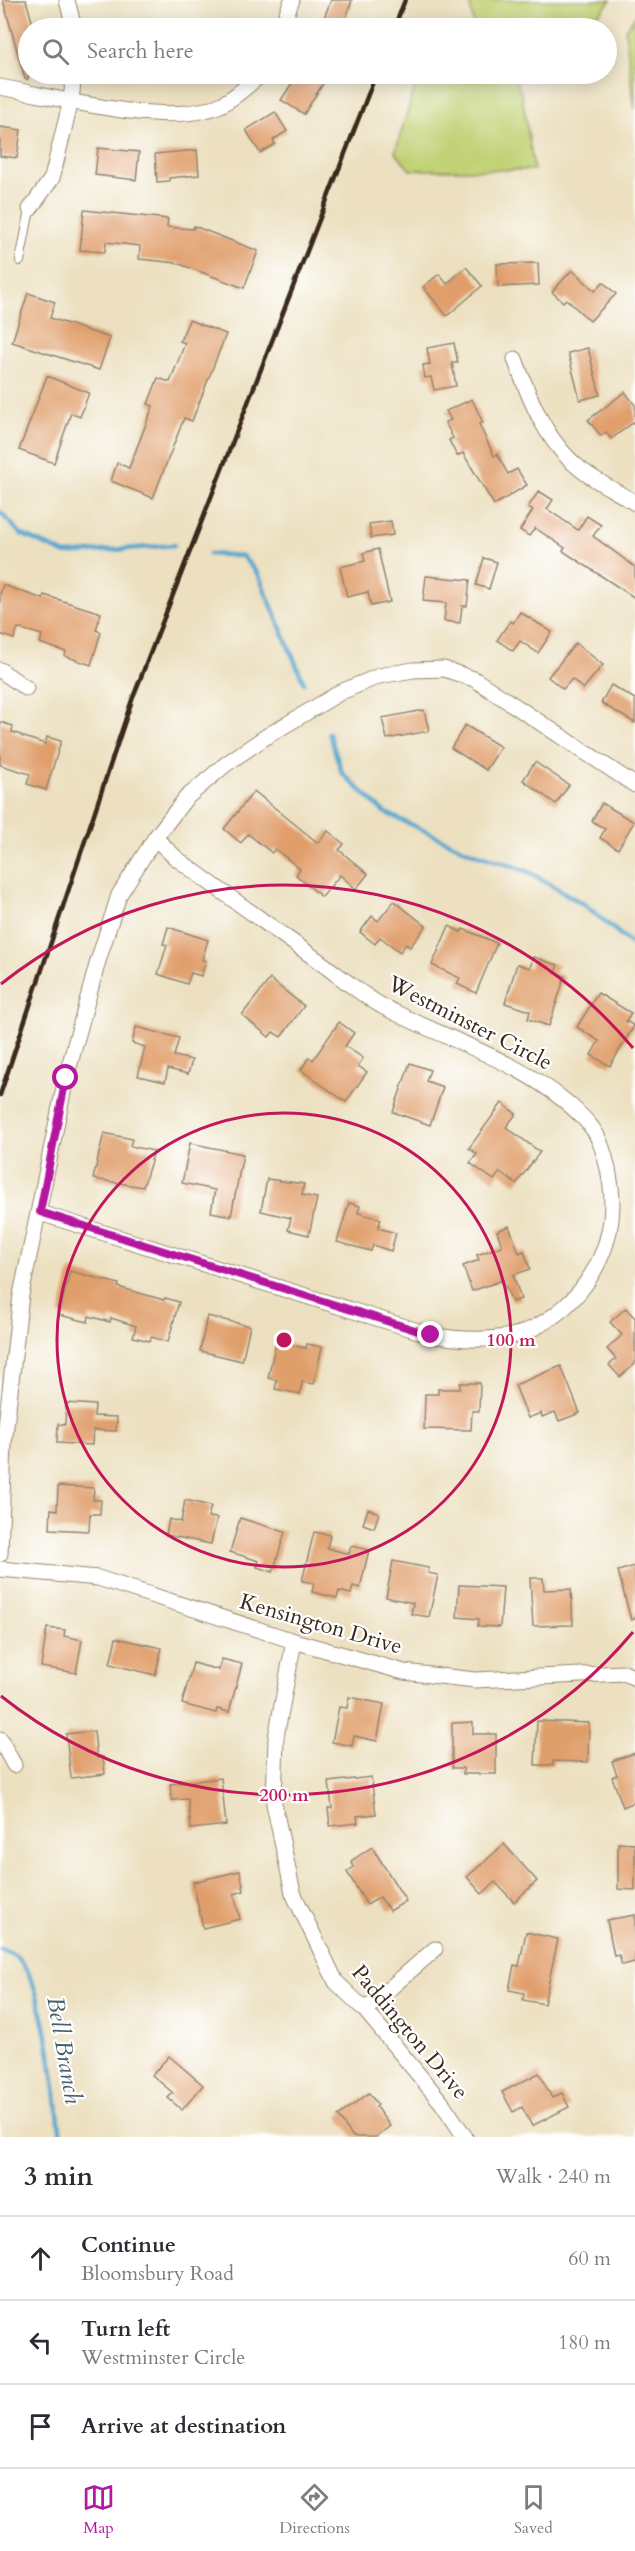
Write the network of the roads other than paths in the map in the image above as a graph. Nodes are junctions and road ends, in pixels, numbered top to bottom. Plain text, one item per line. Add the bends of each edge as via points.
1 (67, 0) edge
2 (291, 0) edge
3 (72, 18) edge
4 (285, 18) edge
5 (73, 84) edge
6 (249, 84) edge
7 (0, 87) edge
8 (71, 100) junction
9 (30, 209) joint
10 (20, 261) dead end
11 (515, 359) dead end
12 (633, 497) edge
13 (0, 670) edge
14 (26, 688) dead end
15 (635, 785) edge
16 (155, 838) junction
17 (40, 1212) junction
18 (0, 1554) edge
19 (0, 1569) edge
20 (294, 1641) junction
21 (635, 1678) edge
22 (0, 1739) edge
23 (14, 1765) dead end
24 (435, 1949) dead end
25 (365, 2010) junction
26 (465, 2137) edge

1 - 3 street
2 - 4 street
5 - 8 street
6 - 8 street via 219,106 190,113 136,113
7 - 8 street
8 - 9 street via 52,178
9 - 10 lane
11 - 12 street via 532,405 557,447 586,473
13 - 14 street
15 - 16 street via 474,679 444,669 413,670 379,676 341,692 267,736 186,798
16 - 17 street via 119,895 98,961 66,1078
16 - 17 street, Westminster Circle via 176,858 380,1005 545,1084 591,1125 608,1165 613,1208 606,1245 594,1275 572,1301 549,1318 524,1332 462,1340 431,1335
17 - 18 street via 21,1295 4,1443
19 - 20 street, Kensington Drive via 98,1578
20 - 21 street, Kensington Drive via 404,1672 475,1680 624,1673
20 - 25 street, Paddington Drive via 276,1737 274,1804 292,1893 336,1982
22 - 23 street
24 - 25 street
25 - 26 street, Paddington Drive

